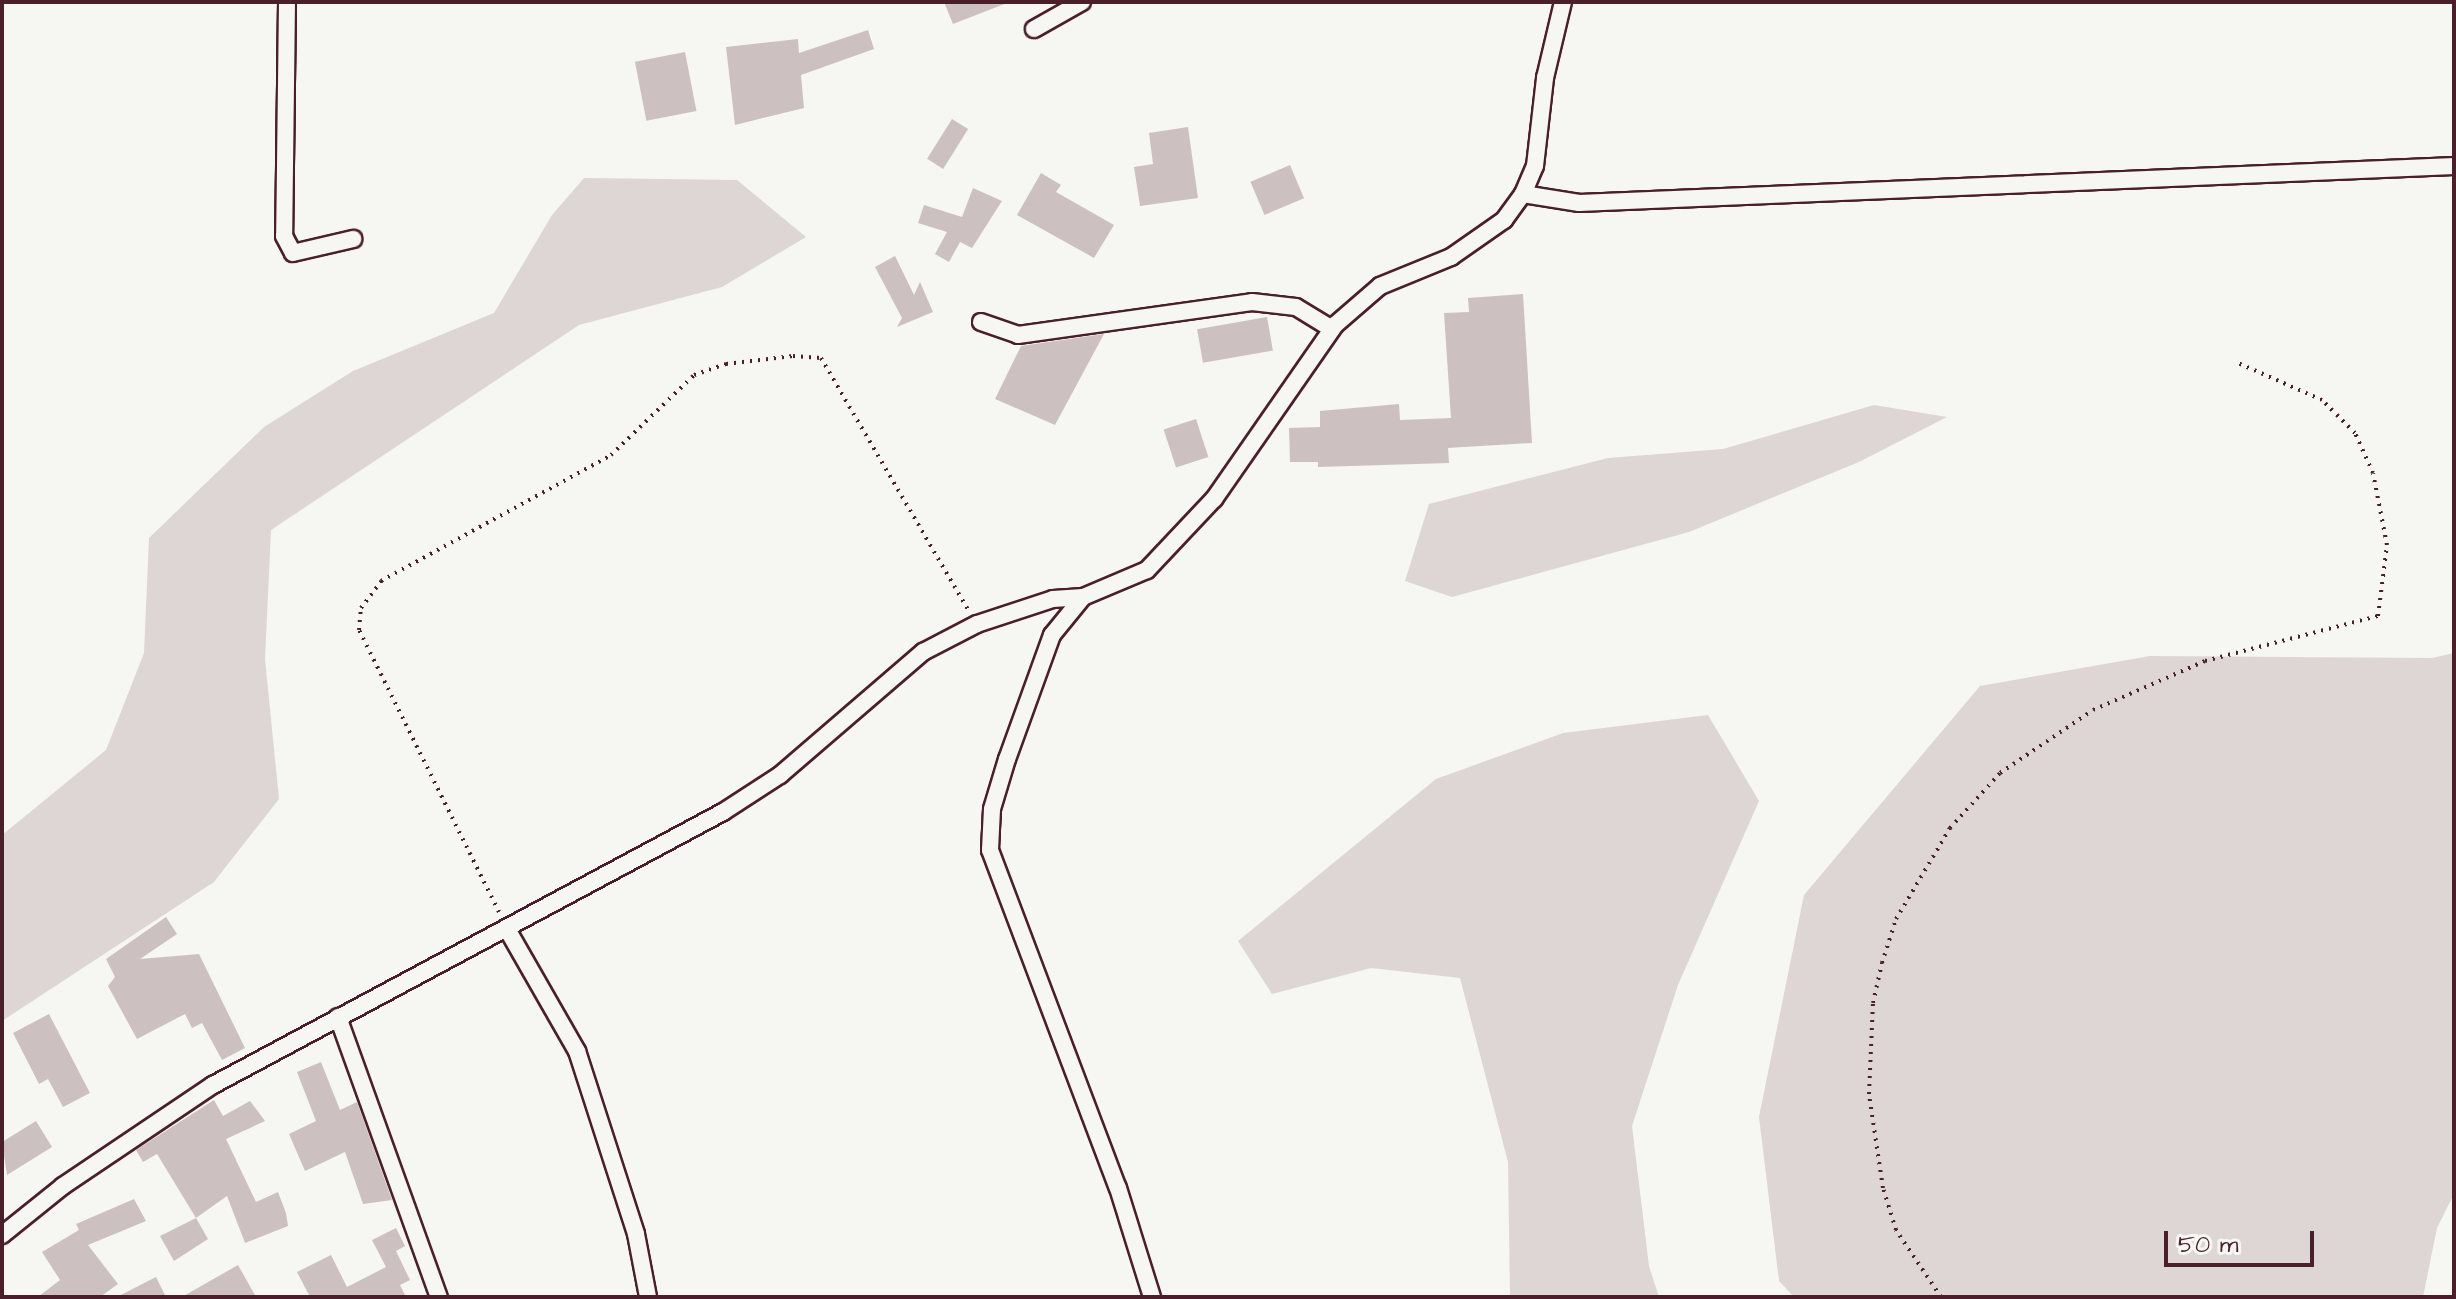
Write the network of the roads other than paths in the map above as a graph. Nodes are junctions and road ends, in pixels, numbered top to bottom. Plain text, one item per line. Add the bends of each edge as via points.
1 (287, 2) edge
2 (1082, 2) edge
3 (1563, 2) edge
4 (1034, 29) dead end
5 (2454, 166) edge
6 (1523, 194) junction
7 (353, 239) dead end
8 (981, 322) dead end
9 (1332, 329) junction
10 (1083, 597) junction
11 (507, 929) junction
12 (338, 1017) junction
13 (2, 1235) edge
14 (439, 1297) edge
15 (648, 1297) edge
16 (1152, 1297) edge

1 - 7 street via 284,236 293,253
2 - 4 street
3 - 6 street via 1545,78 1535,166
5 - 6 street via 1579,203
6 - 9 street via 1504,220 1451,257 1380,286
8 - 9 street via 1018,335 1252,302 1296,307
9 - 10 street via 1214,499 1177,543 1147,570
10 - 11 street via 1053,599 977,624 923,652 780,775 723,812
10 - 16 street via 1052,635 992,809 990,850 1118,1188
11 - 12 street
11 - 15 street via 577,1051 636,1234
12 - 13 street via 213,1085 63,1186
12 - 14 street

